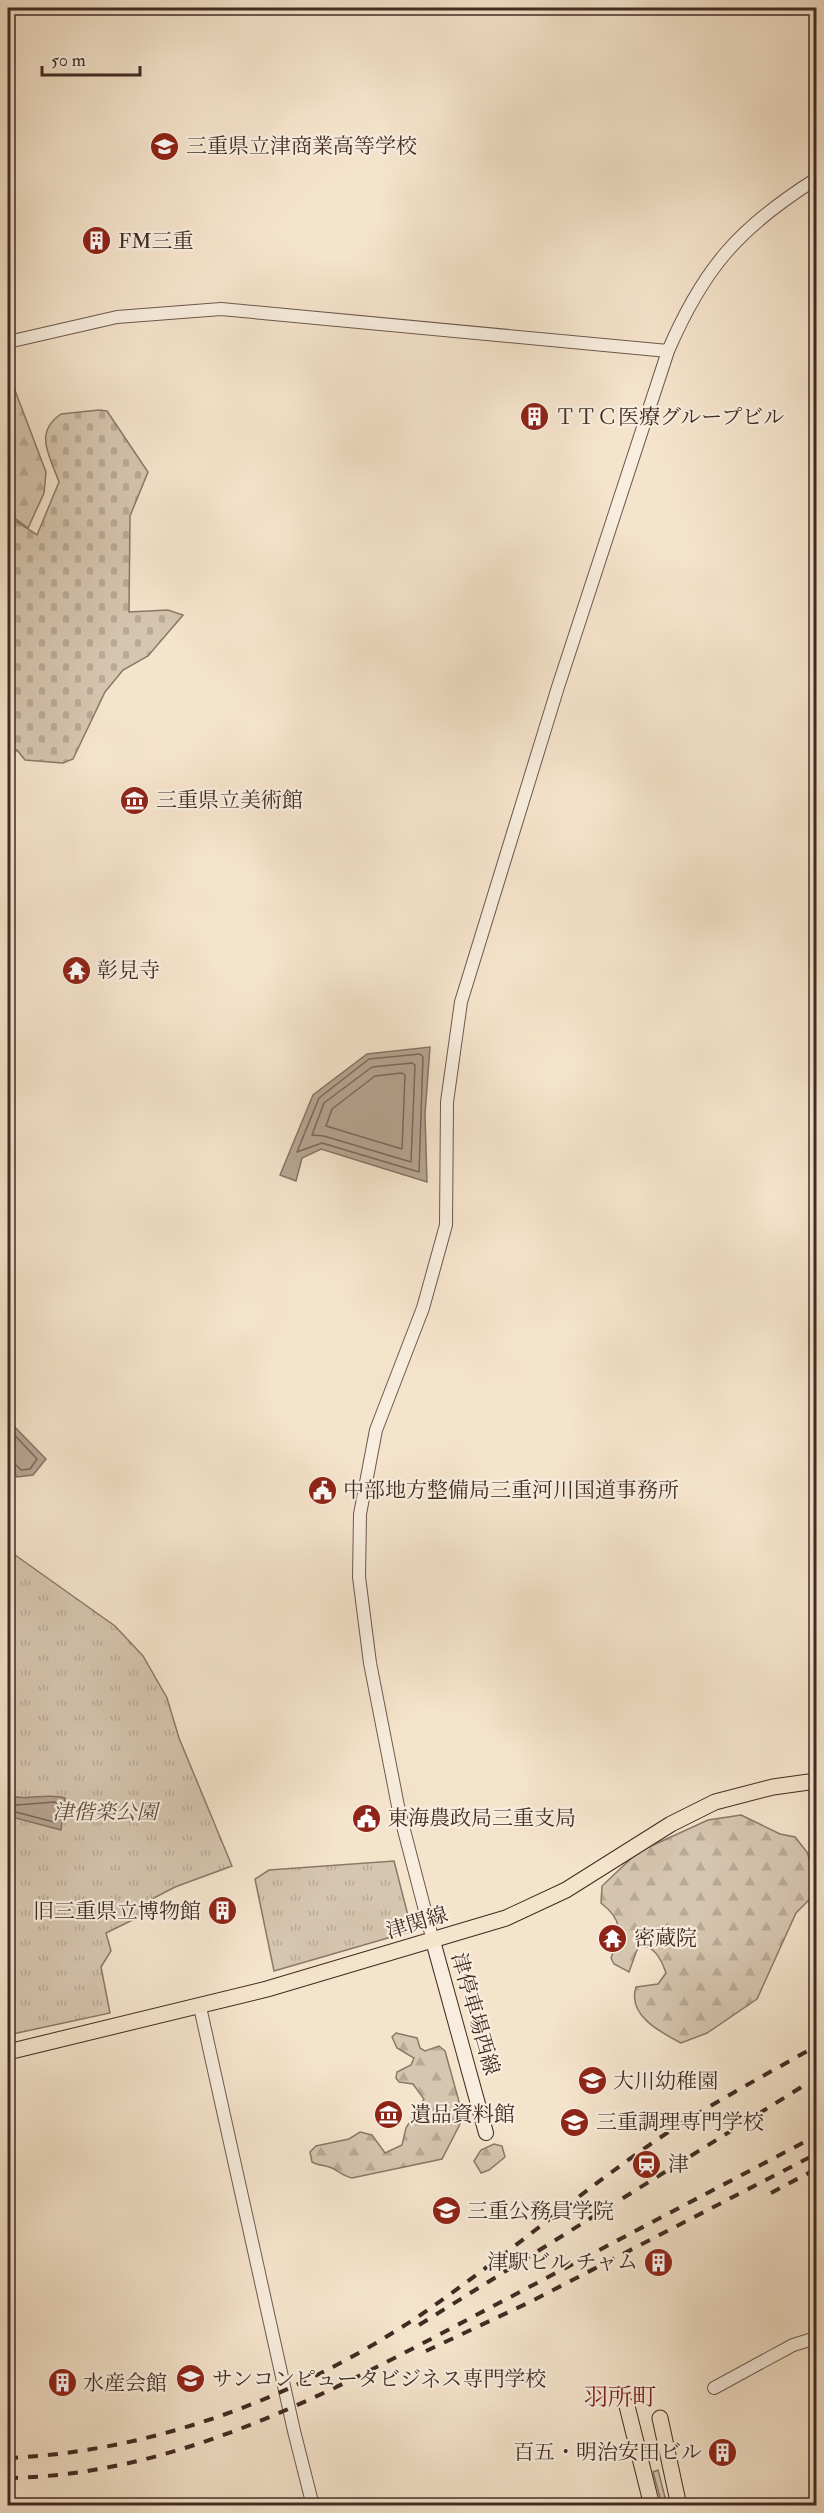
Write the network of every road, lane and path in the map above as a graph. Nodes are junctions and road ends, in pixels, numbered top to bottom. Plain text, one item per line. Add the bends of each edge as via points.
1 (816, 179) edge
2 (8, 342) edge
3 (668, 351) junction
4 (816, 1781) edge
5 (433, 1941) junction
6 (200, 2007) junction
7 (8, 2052) edge
8 (486, 2133) dead end
9 (816, 2338) edge
10 (714, 2388) dead end
11 (627, 2406) dead end
12 (660, 2418) dead end
13 (313, 2505) edge
14 (652, 2505) edge
15 (679, 2505) edge

1 - 3 street via 764,214 719,259 684,313
2 - 3 street via 117,316 221,309
3 - 5 street via 561,676 461,1002 447,1102 446,1225 423,1308 376,1430 360,1514 359,1577 370,1663 399,1811
4 - 5 main road, 津関線 via 715,1802 535,1906
5 - 6 main road, 津関線
5 - 8 main road, 津停車場西線
6 - 7 main road, 津関線
6 - 13 street
9 - 10 street via 792,2345
11 - 14 main road
12 - 15 main road

